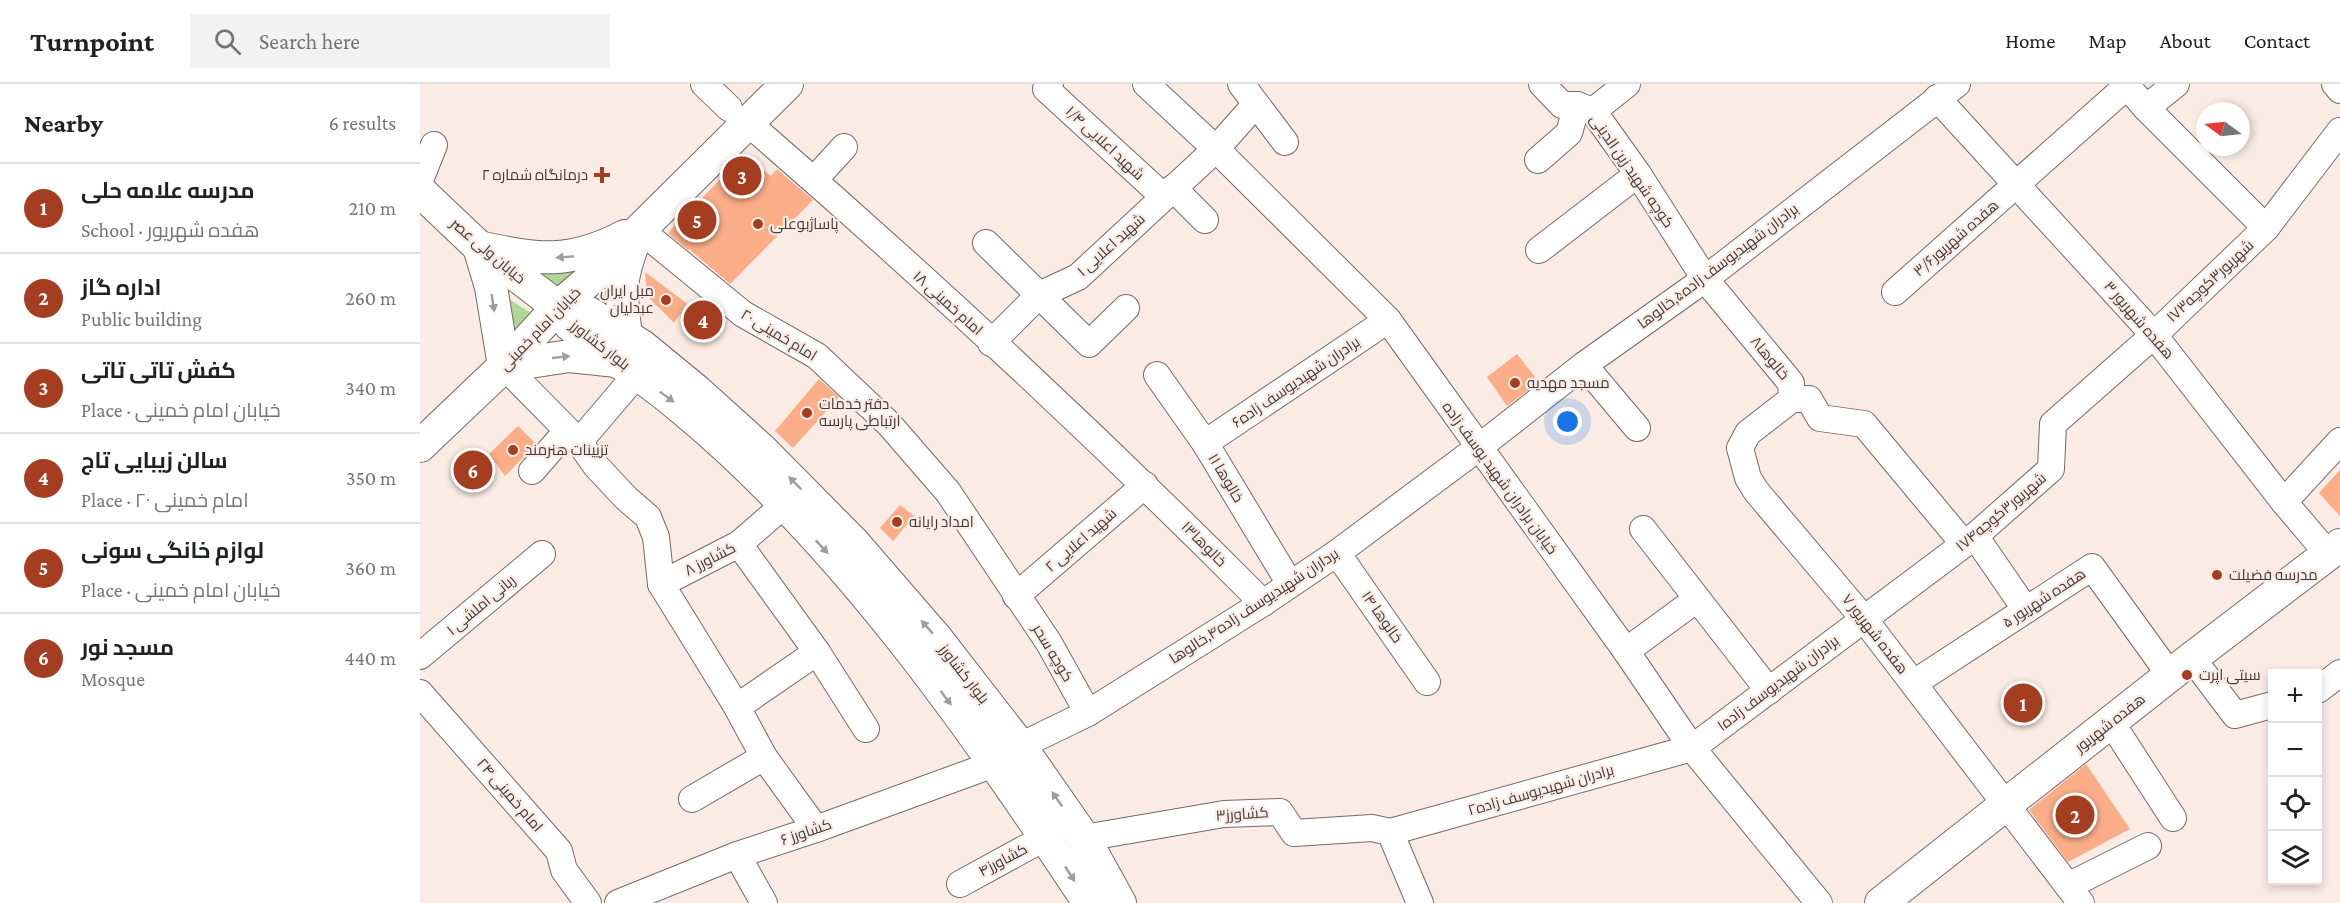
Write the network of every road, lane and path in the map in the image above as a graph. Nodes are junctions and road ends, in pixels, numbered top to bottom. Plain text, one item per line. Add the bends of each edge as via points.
1 (704, 84) edge
2 (787, 84) edge
3 (1146, 84) edge
4 (1241, 84) edge
5 (1542, 84) edge
6 (1627, 84) edge
7 (2176, 84) edge
8 (2335, 84) edge
9 (1048, 86) edge
10 (2340, 90) edge
11 (1947, 91) edge
12 (1256, 105) junction
13 (1585, 108) junction
14 (2146, 108) junction
15 (738, 115) junction
16 (2340, 130) edge
17 (1285, 142) dead end
18 (434, 145) dead end
19 (844, 147) dead end
20 (1215, 149) junction
21 (1538, 160) dead end
22 (1638, 174) junction
23 (420, 180) edge
24 (814, 180) junction
25 (2018, 184) junction
26 (420, 191) edge
27 (1168, 193) junction
28 (1205, 220) dead end
29 (2266, 228) junction
30 (639, 229) junction
31 (986, 243) dead end
32 (479, 247) junction
33 (1539, 250) dead end
34 (1705, 279) junction
35 (1895, 292) dead end
36 (1039, 296) junction
37 (558, 307) junction
38 (1126, 308) dead end
39 (1388, 320) junction
40 (2154, 335) junction
41 (991, 343) junction
42 (630, 356) junction
43 (1584, 365) junction
44 (504, 366) junction
45 (1157, 375) dead end
46 (1792, 399) junction
47 (1637, 428) dead end
48 (573, 437) junction
49 (2340, 441) edge
50 (1205, 443) junction
51 (421, 444) edge
52 (1478, 448) junction
53 (1744, 464) joint
54 (532, 471) dead end
55 (1145, 485) junction
56 (2284, 502) junction
57 (784, 505) junction
58 (1643, 529) dead end
59 (1970, 540) junction
60 (740, 544) junction
61 (2337, 548) edge
62 (1337, 553) junction
63 (542, 554) dead end
64 (660, 584) junction
65 (1290, 584) junction
66 (1016, 596) junction
67 (1697, 599) junction
68 (1263, 603) junction
69 (2026, 610) junction
70 (1864, 619) junction
71 (1626, 651) junction
72 (816, 652) junction
73 (420, 656) edge
74 (2181, 666) junction
75 (2340, 673) edge
76 (1427, 682) dead end
77 (1914, 683) junction
78 (2322, 687) edge
79 (1769, 691) junction
80 (420, 693) edge
81 (2268, 706) edge
82 (737, 707) junction
83 (1088, 712) junction
84 (2111, 722) junction
85 (866, 729) dead end
86 (1020, 746) junction
87 (1692, 748) junction
88 (764, 757) junction
89 (994, 764) junction
90 (692, 799) dead end
91 (2007, 805) junction
92 (2173, 818) dead end
93 (816, 829) junction
94 (1390, 832) junction
95 (1046, 837) junction
96 (1084, 838) junction
97 (2148, 846) dead end
98 (737, 855) junction
99 (960, 884) dead end
100 (2074, 894) edge
101 (588, 903) edge
102 (618, 903) edge
103 (764, 903) edge
104 (1089, 903) edge
105 (1120, 903) edge
106 (1420, 903) edge
107 (1819, 903) edge
108 (1881, 903) edge

1 - 15 street, امام خمینی ۱۸
2 - 15 main road, خیابان امام خمینی
3 - 20 street, خیابان برادران شهید یوسف زاده
4 - 12 street
5 - 13 street, کوچه شهید زین الدینی via 1562,105
6 - 13 street
7 - 14 street
8 - 10 street
9 - 27 street, شهید اعلایی ۱/۴
11 - 25 street, هفده شهریور ۳
11 - 34 street, برادران شهیدیوسف زاده۵,خالوها
12 - 17 street
12 - 20 street, شهید اعلایی ۱
13 - 21 street via 1569,133
13 - 22 street, کوچه شهید زین الدینی
14 - 25 street, هفده شهریور۳/۶ via 2127,86
14 - 29 street
15 - 24 street, امام خمینی ۱۸
15 - 30 main road, خیابان امام خمینی
16 - 29 street, ۱۷شهریور۳کوچه۳
18 - 23 street
19 - 24 street
20 - 27 street, شهید اعلایی ۱
20 - 39 street, خیابان برادران شهید یوسف زاده
22 - 33 street
22 - 34 street, کوچه شهید زین الدینی
24 - 41 street, امام خمینی ۱۸
25 - 35 street, هفده شهریور۳/۶
25 - 40 street, هفده شهریور ۳
26 - 32 main road, خیابان ولی عصر
27 - 28 street, شهید اعلایی ۱/۴
27 - 36 street, شهید اعلایی ۱ via 1078,276
29 - 40 street, ۱۷شهریور۳کوچه۳
30 -> 32 main road via 604,247 574,256 536,256
30 - 37 main road, خیابان امام خمینی
30 - 42 main road via 621,282
30 - 66 street, امام خمینی ۲۰ via 743,314 817,356 889,424 948,492
31 - 36 street
32 - 37 main road, خیابان ولی عصر
32 -> 44 main road via 491,288
34 - 43 street, برادران شهیدیوسف زاده۵,خالوها
34 - 46 street, خالوها۸ via 1791,383
36 - 38 street via 1089,344
36 - 41 street, شهید اعلایی ۱
37 - 42 main road, بلوار کشاورز via 570,325
37 - 44 main road, خیابان امام خمینی
39 - 50 street, برادران شهیدیوسف زاده۶
39 - 52 street, خیابان برادران شهید یوسف زاده
40 - 56 street, هفده شهریور ۳
40 - 59 street, ۱۷شهریور۳کوچه۴ via 2053,424 2051,469
41 - 55 street, امام خمینی ۱۸
44 -> 42 main road via 569,356
42 - 48 street
42 -> 57 main road, بلوار کشاورز
86 -> 42 main road, بلوار کشاورز via 938,639 853,542 762,450 698,392
43 - 47 street
43 - 52 street, برادران شهیدیوسف زاده۵,خالوها
44 - 48 street
44 - 51 main road, خیابان امام خمینی
45 - 50 street, خالوها ۱۱
46 - 53 street, خالوها۸ via 1748,434 1740,448
46 - 59 street via 1809,399 1820,418 1864,424
48 - 54 street
48 - 64 street via 596,466 648,517 656,537
49 - 56 street
50 - 65 street, خالوها ۱۱
52 - 62 street, برداران شهیدیوسف زاده۴,خالوها
52 - 71 street, خیابان برادران شهید یوسف زاده
53 - 70 street, هفده شهریور ۷ via 1756,491
55 - 66 street, شهید اعلایی ۲
55 - 68 street, خالوها۱۳
56 - 61 street, هفده شهریور ۳
57 - 60 street, کشاورز ۸
57 -> 89 main road, بلوار کشاورز via 915,657
58 - 67 street
59 - 69 street
59 - 70 street, ۱۷شهریور۳کوچه۴
60 - 64 street, کشاورز ۸
60 - 72 street
61 - 74 main road, هفده شهریور
62 - 65 street, برداران شهیدیوسف زاده۴,خالوها
62 - 76 street, خالوها ۱۴
63 - 73 street, ربانی املشی ۱
64 - 82 street
65 - 68 street, برداران شهیدیوسف زاده۴,خالوها
66 - 83 street, کوچه سحر via 1049,643
67 - 71 street
67 - 79 street
68 - 83 street, برداران شهیدیوسف زاده۴,خالوها
69 - 74 street, هفده شهریور ۵ via 2092,567
69 - 77 street, هفده شهریور ۵
70 - 77 street, هفده شهریور ۷
70 - 79 street, برادران شهیدیوسف زاده۱
71 - 87 street, خیابان برادران شهید یوسف زاده
72 - 82 street
72 - 85 street
74 - 81 street via 2235,715
74 - 84 main road, هفده شهریور
75 - 78 street
77 - 91 street, هفده شهریور ۷
79 - 87 street, برادران شهیدیوسف زاده۱
80 - 101 street, امام خمینی ۲۴ via 559,851 564,870
82 - 88 street
83 - 86 street, برداران شهیدیوسف زاده۴,خالوها
84 - 91 main road, هفده شهریور
84 - 92 street
96 -> 86 main road, بلوار کشاورز
87 - 94 street, برادران شهیدیوسف زاده۲
87 - 107 street, خیابان برادران شهید یوسف زاده
88 - 90 street
88 - 93 street
89 - 93 street, کشاورز ۶
89 - 95 main road, بلوار کشاورز
91 - 100 street, هفده شهریور ۷
91 - 108 main road, هفده شهریور
93 - 98 street, کشاورز ۶
94 - 96 street, کشاورز۳ via 1372,828 1290,843 1280,812 1224,814
94 - 106 street
95 - 99 street, کشاورز۴
95 -> 104 main road, بلوار کشاورز
96 - 105 main road, بلوار کشاورز
97 - 100 street
98 - 102 street, کشاورز ۶
98 - 103 street

